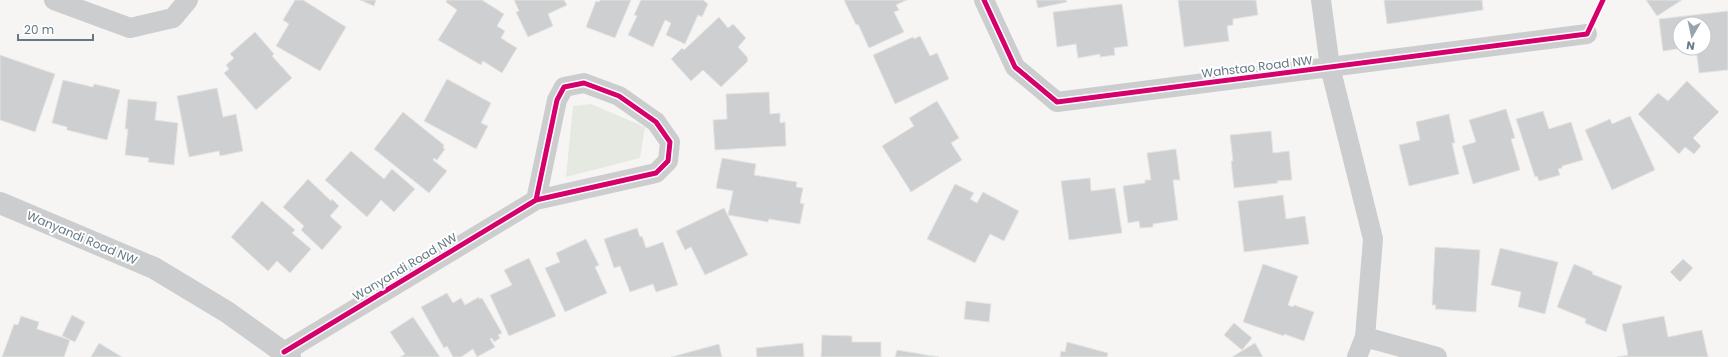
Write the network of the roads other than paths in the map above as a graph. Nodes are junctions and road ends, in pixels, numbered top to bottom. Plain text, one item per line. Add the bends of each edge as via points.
1 (54, 0) edge
2 (188, 0) edge
3 (984, 0) edge
4 (1321, 0) edge
5 (1587, 34) dead end
6 (1330, 67) junction
7 (536, 200) junction
8 (0, 203) edge
9 (1365, 337) junction
10 (287, 354) edge
11 (1357, 357) edge
12 (1437, 357) edge

1 - 2 street via 130,28 173,18
3 - 6 street, Wahstao Road NW via 1015,67 1056,102
4 - 6 street, Wahstao Road NW
5 - 6 street, Wahstao Road NW
6 - 9 street, Wahstao Road NW via 1373,239
7 - 7 street, Wanyandi Road NW via 557,100 564,87 584,83 619,96 656,122 670,142 668,161 656,173
7 - 10 street, Wanyandi Road NW
8 - 10 street, Wanyandi Road NW via 154,268 227,312
9 - 11 street, Wahstao Road NW
9 - 12 street

